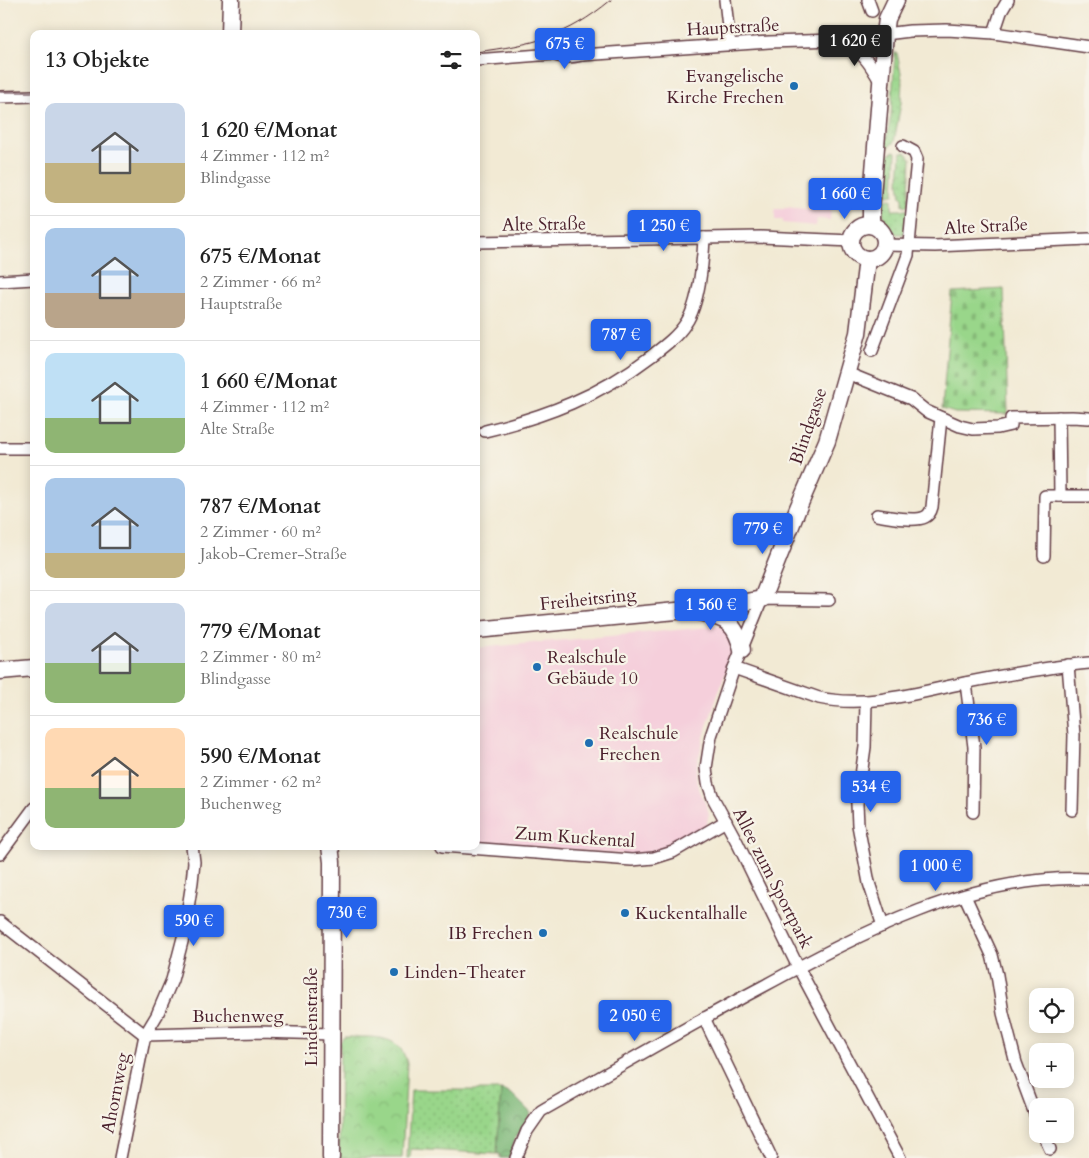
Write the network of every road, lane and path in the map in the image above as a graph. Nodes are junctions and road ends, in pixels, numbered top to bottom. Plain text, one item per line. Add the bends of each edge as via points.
1 (231, 0) edge
2 (725, 0) edge
3 (896, 0) edge
4 (1008, 0) edge
5 (230, 30) edge
6 (994, 33) junction
7 (885, 34) junction
8 (836, 40) junction
9 (730, 45) junction
10 (1089, 47) edge
11 (553, 54) junction
12 (582, 55) junction
13 (480, 60) edge
14 (881, 83) junction
15 (30, 96) edge
16 (0, 97) edge
17 (903, 146) dead end
18 (871, 225) junction
19 (704, 238) junction
20 (1089, 239) edge
21 (852, 241) junction
22 (480, 242) edge
23 (885, 245) junction
24 (908, 246) junction
25 (867, 258) junction
26 (30, 279) edge
27 (0, 281) edge
28 (872, 350) dead end
29 (847, 372) junction
30 (1059, 417) junction
31 (941, 418) junction
32 (1089, 418) edge
33 (485, 431) dead end
34 (0, 448) edge
35 (30, 448) edge
36 (1060, 496) junction
37 (1089, 496) edge
38 (877, 515) dead end
39 (1044, 556) dead end
40 (762, 599) junction
41 (830, 600) dead end
42 (687, 610) junction
43 (480, 630) edge
44 (742, 650) junction
45 (1089, 663) edge
46 (1068, 665) junction
47 (30, 668) edge
48 (734, 668) junction
49 (0, 671) edge
50 (966, 682) junction
51 (866, 701) junction
52 (1072, 810) dead end
53 (973, 812) dead end
54 (30, 813) edge
55 (726, 821) junction
56 (480, 849) edge
57 (192, 850) edge
58 (330, 850) edge
59 (0, 854) edge
60 (1089, 879) edge
61 (965, 896) junction
62 (0, 922) edge
63 (883, 926) junction
64 (798, 967) junction
65 (704, 1018) junction
66 (332, 1034) junction
67 (145, 1035) junction
68 (1029, 1098) edge
69 (1047, 1143) edge
70 (1050, 1149) dead end
71 (120, 1158) edge
72 (331, 1158) edge
73 (516, 1158) edge
74 (765, 1158) edge
75 (771, 1158) edge
76 (779, 1158) edge
77 (900, 1158) edge

1 - 5 main road
2 - 9 street
3 - 7 main road via 887,19
4 - 6 street
6 - 7 street, Hauptstraße via 947,30
6 - 10 street, Hauptstraße
7 - 8 street, Hauptstraße
7 - 14 main road
8 - 9 street, Hauptstraße
8 - 14 street via 849,44 862,54
9 - 12 street, Hauptstraße
11 - 12 street, Hauptstraße via 562,57
11 - 12 street via 551,45 559,39
11 - 13 street, Hauptstraße
14 - 18 main road
15 - 16 street
17 - 24 street via 914,152 917,159
18 - 21 main road via 860,227
18 - 23 main road via 883,234
19 - 21 street, Alte Straße
19 - 22 street, Alte Straße
19 - 33 street via 693,309 687,322 662,348 614,382 574,403
20 - 24 street, Alte Straße
21 - 25 main road via 856,253
23 - 24 street, Alte Straße
23 - 25 main road via 876,256
24 - 28 street via 908,255
25 - 29 main road, Blindgasse via 858,333
26 - 27 street
29 - 31 street via 910,399
29 - 40 main road, Blindgasse via 827,441
30 - 31 street via 1011,418 1011,425 973,429
30 - 32 street
30 - 36 street
31 - 38 street via 929,513 925,517 911,519
34 - 35 street
36 - 37 street
36 - 39 street via 1045,496
40 - 41 street
40 - 42 main road, Freiheitsring
40 - 44 street, Allee zum Sportpark
42 - 43 main road, Freiheitsring
42 - 44 main road via 712,615 732,624
44 - 48 street, Allee zum Sportpark
45 - 46 street
46 - 50 street
46 - 52 street via 1074,735
47 - 49 main road
48 - 51 street via 819,698
48 - 55 street, Allee zum Sportpark via 711,736 706,768 713,798
50 - 51 street
50 - 53 street via 974,747
51 - 63 street via 858,825 868,883
54 - 59 street
55 - 56 street, Zum Kuckental via 673,852 654,858 632,860
55 - 64 street, Allee zum Sportpark
57 - 67 street via 192,882 184,934 172,980
58 - 66 main road, Lindenstraße
60 - 61 street via 1034,880
61 - 63 street
61 - 68 street via 992,955 1003,1013
62 - 67 street
63 - 64 street
64 - 65 street
64 - 77 street, Allee zum Sportpark
65 - 73 street via 541,1111 527,1131
65 - 75 street
66 - 67 street, Buchenweg
66 - 72 main road, Lindenstraße
67 - 71 street, Ahornweg
69 - 70 street
74 - 75 street
75 - 76 street

